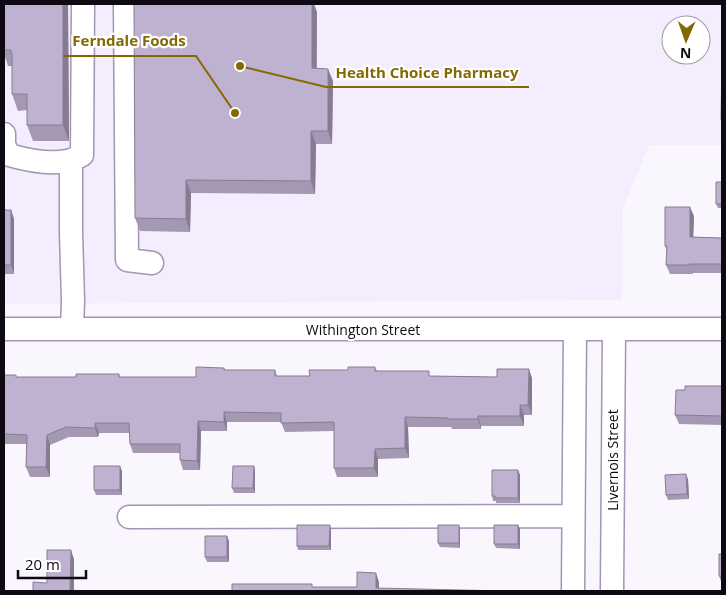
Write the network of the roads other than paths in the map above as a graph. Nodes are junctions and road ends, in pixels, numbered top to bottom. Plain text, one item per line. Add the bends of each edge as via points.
1 (83, 4) edge
2 (125, 4) edge
3 (4, 134) edge
4 (71, 160) junction
5 (152, 263) dead end
6 (4, 328) edge
7 (72, 329) junction
8 (575, 329) junction
9 (614, 329) junction
10 (722, 329) edge
11 (573, 516) junction
12 (129, 517) dead end
13 (573, 591) edge
14 (612, 591) edge

1 - 4 street via 82,155
2 - 5 street via 127,260
3 - 4 street via 4,145 9,155 51,163
4 - 7 street
6 - 7 street, Withington Street
7 - 8 street, Withington Street
8 - 9 street, Withington Street
8 - 11 street
9 - 10 street, Withington Street
9 - 14 street, Livernois Street
11 - 12 street
11 - 13 street

